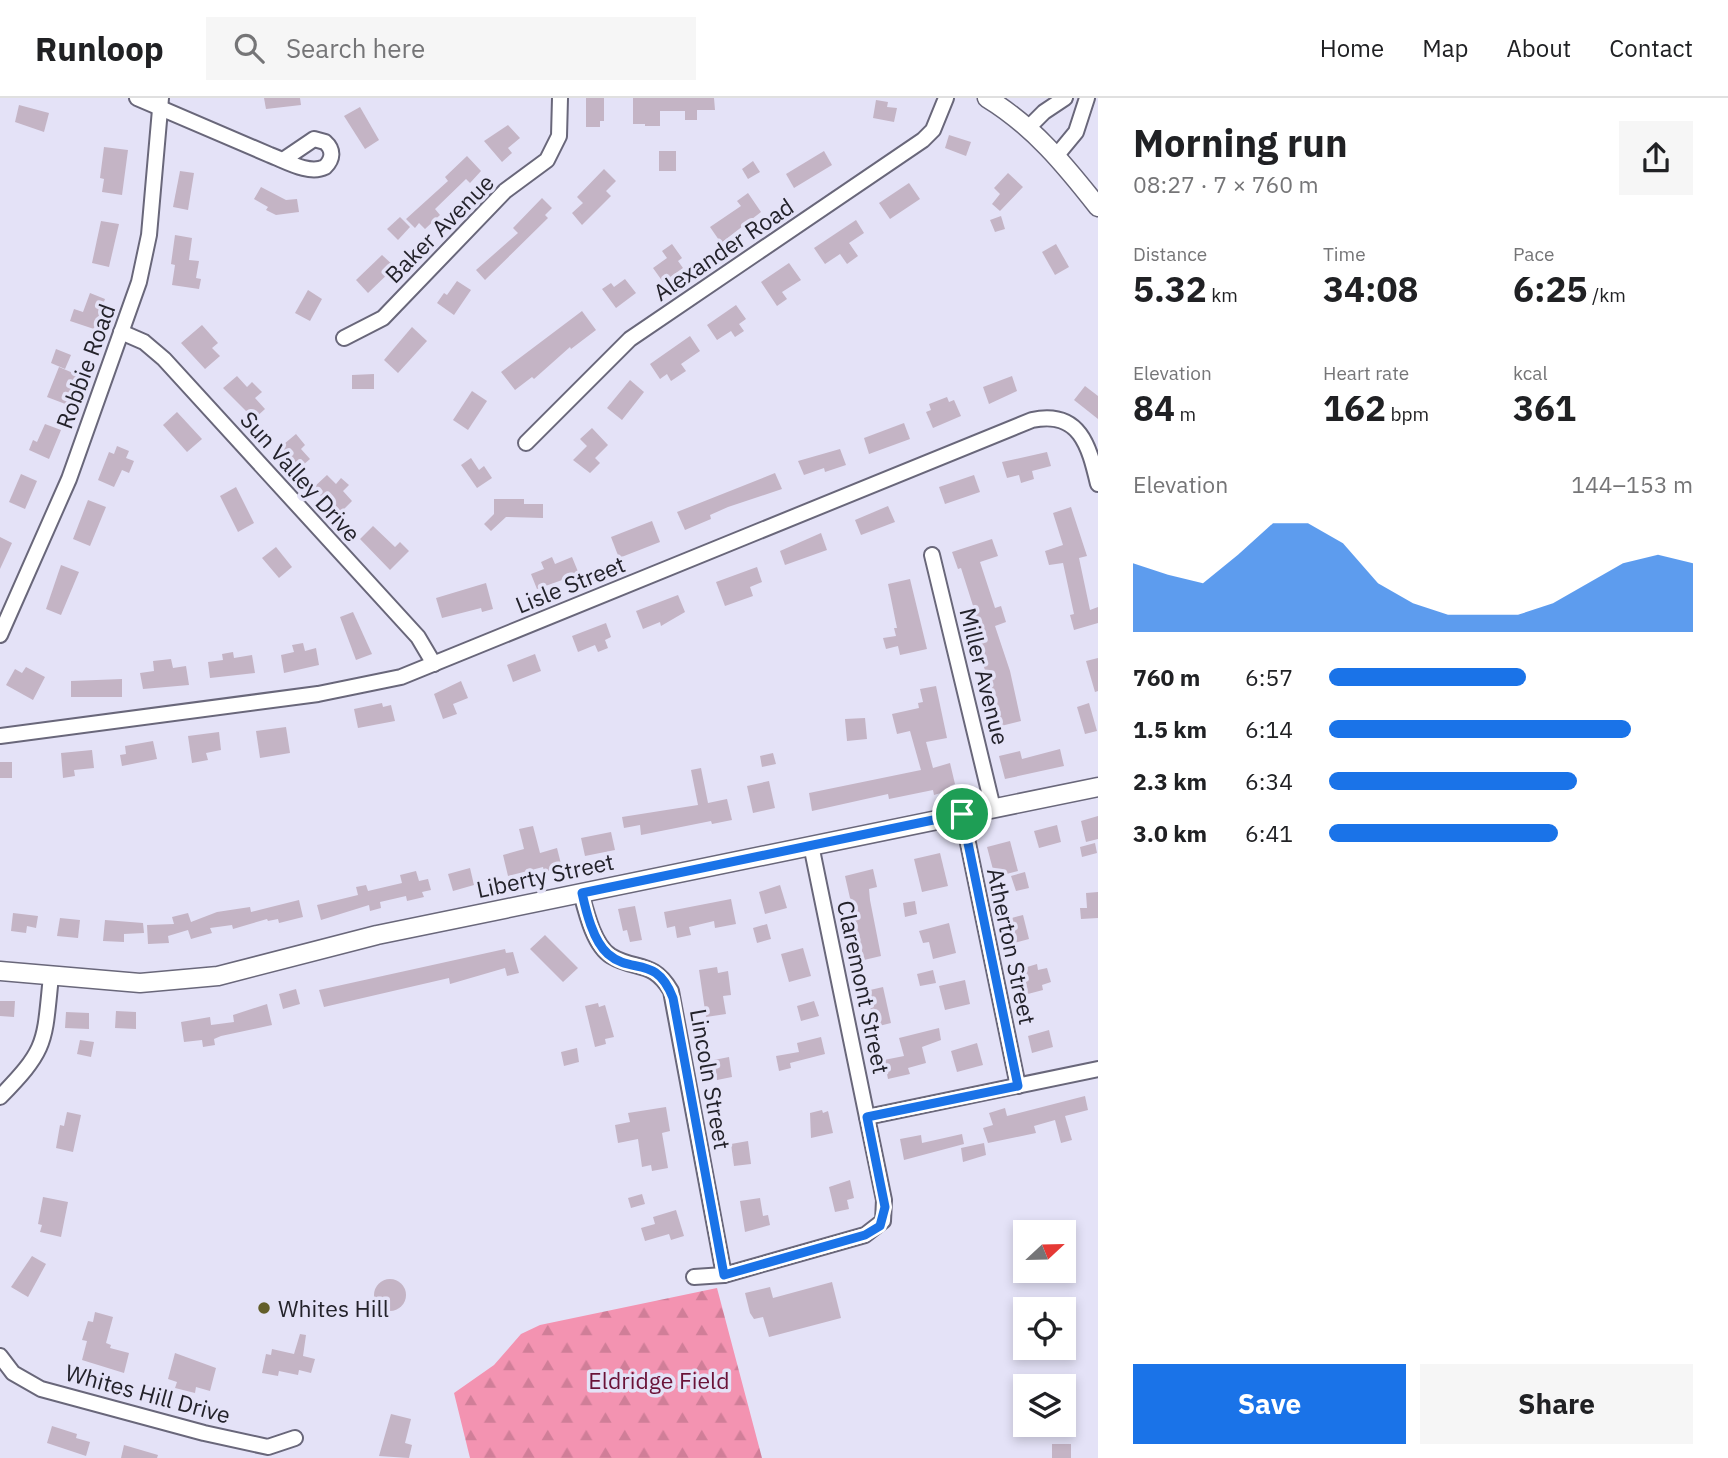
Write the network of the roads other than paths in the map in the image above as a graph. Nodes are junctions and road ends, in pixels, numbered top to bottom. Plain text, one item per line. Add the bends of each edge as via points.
1 (137, 98) edge
2 (560, 98) edge
3 (946, 98) edge
4 (987, 98) edge
5 (1065, 98) edge
6 (1087, 98) edge
7 (160, 103) edge
8 (1028, 128) junction
9 (1057, 155) junction
10 (284, 160) junction
11 (1098, 207) edge
12 (121, 332) junction
13 (344, 338) dead end
14 (526, 443) dead end
15 (1098, 484) edge
16 (932, 555) dead end
17 (0, 635) edge
18 (434, 664) junction
19 (0, 736) edge
20 (1098, 787) edge
21 (993, 808) junction
22 (962, 814) junction
23 (811, 845) junction
24 (582, 893) junction
25 (0, 971) edge
26 (51, 976) junction
27 (1098, 1069) edge
28 (1018, 1086) junction
29 (0, 1097) edge
30 (867, 1117) junction
31 (724, 1275) junction
32 (694, 1277) dead end
33 (0, 1356) edge
34 (295, 1438) dead end

1 - 7 street
2 - 13 street, Baker Avenue via 559,136 547,160 505,191 383,318
3 - 14 street, Alexander Road via 933,130 923,140 630,339
4 - 8 main road
5 - 8 street
6 - 9 street via 1076,132
7 - 10 street
7 - 12 street, Robbie Road via 148,246
8 - 9 main road
9 - 11 main road
10 - 10 street via 321,170 331,160 330,148 322,140 307,141
12 - 17 street, Robbie Road via 62,495
12 - 18 street, Sun Valley Drive via 144,342 164,359 418,637
15 - 18 street, Lisle Street via 1077,430 1054,419 1031,420
16 - 21 street, Miller Avenue
18 - 19 street, Lisle Street via 325,693
20 - 21 main road, Liberty Street
21 - 22 main road, Liberty Street
22 - 23 main road, Liberty Street
22 - 28 street, Atherton Street
23 - 24 main road, Liberty Street
23 - 30 street, Claremont Street
24 - 26 main road, Liberty Street via 377,935 205,978 140,983
24 - 31 street, Lincoln Street via 605,951 656,973 673,998
25 - 26 main road, Liberty Street
26 - 29 street via 40,1051
27 - 28 street
28 - 30 street
30 - 31 street, Claremont Street via 884,1200 883,1221 865,1235
31 - 32 street
33 - 34 street, Whites Hill Drive via 13,1374 41,1389 268,1447

